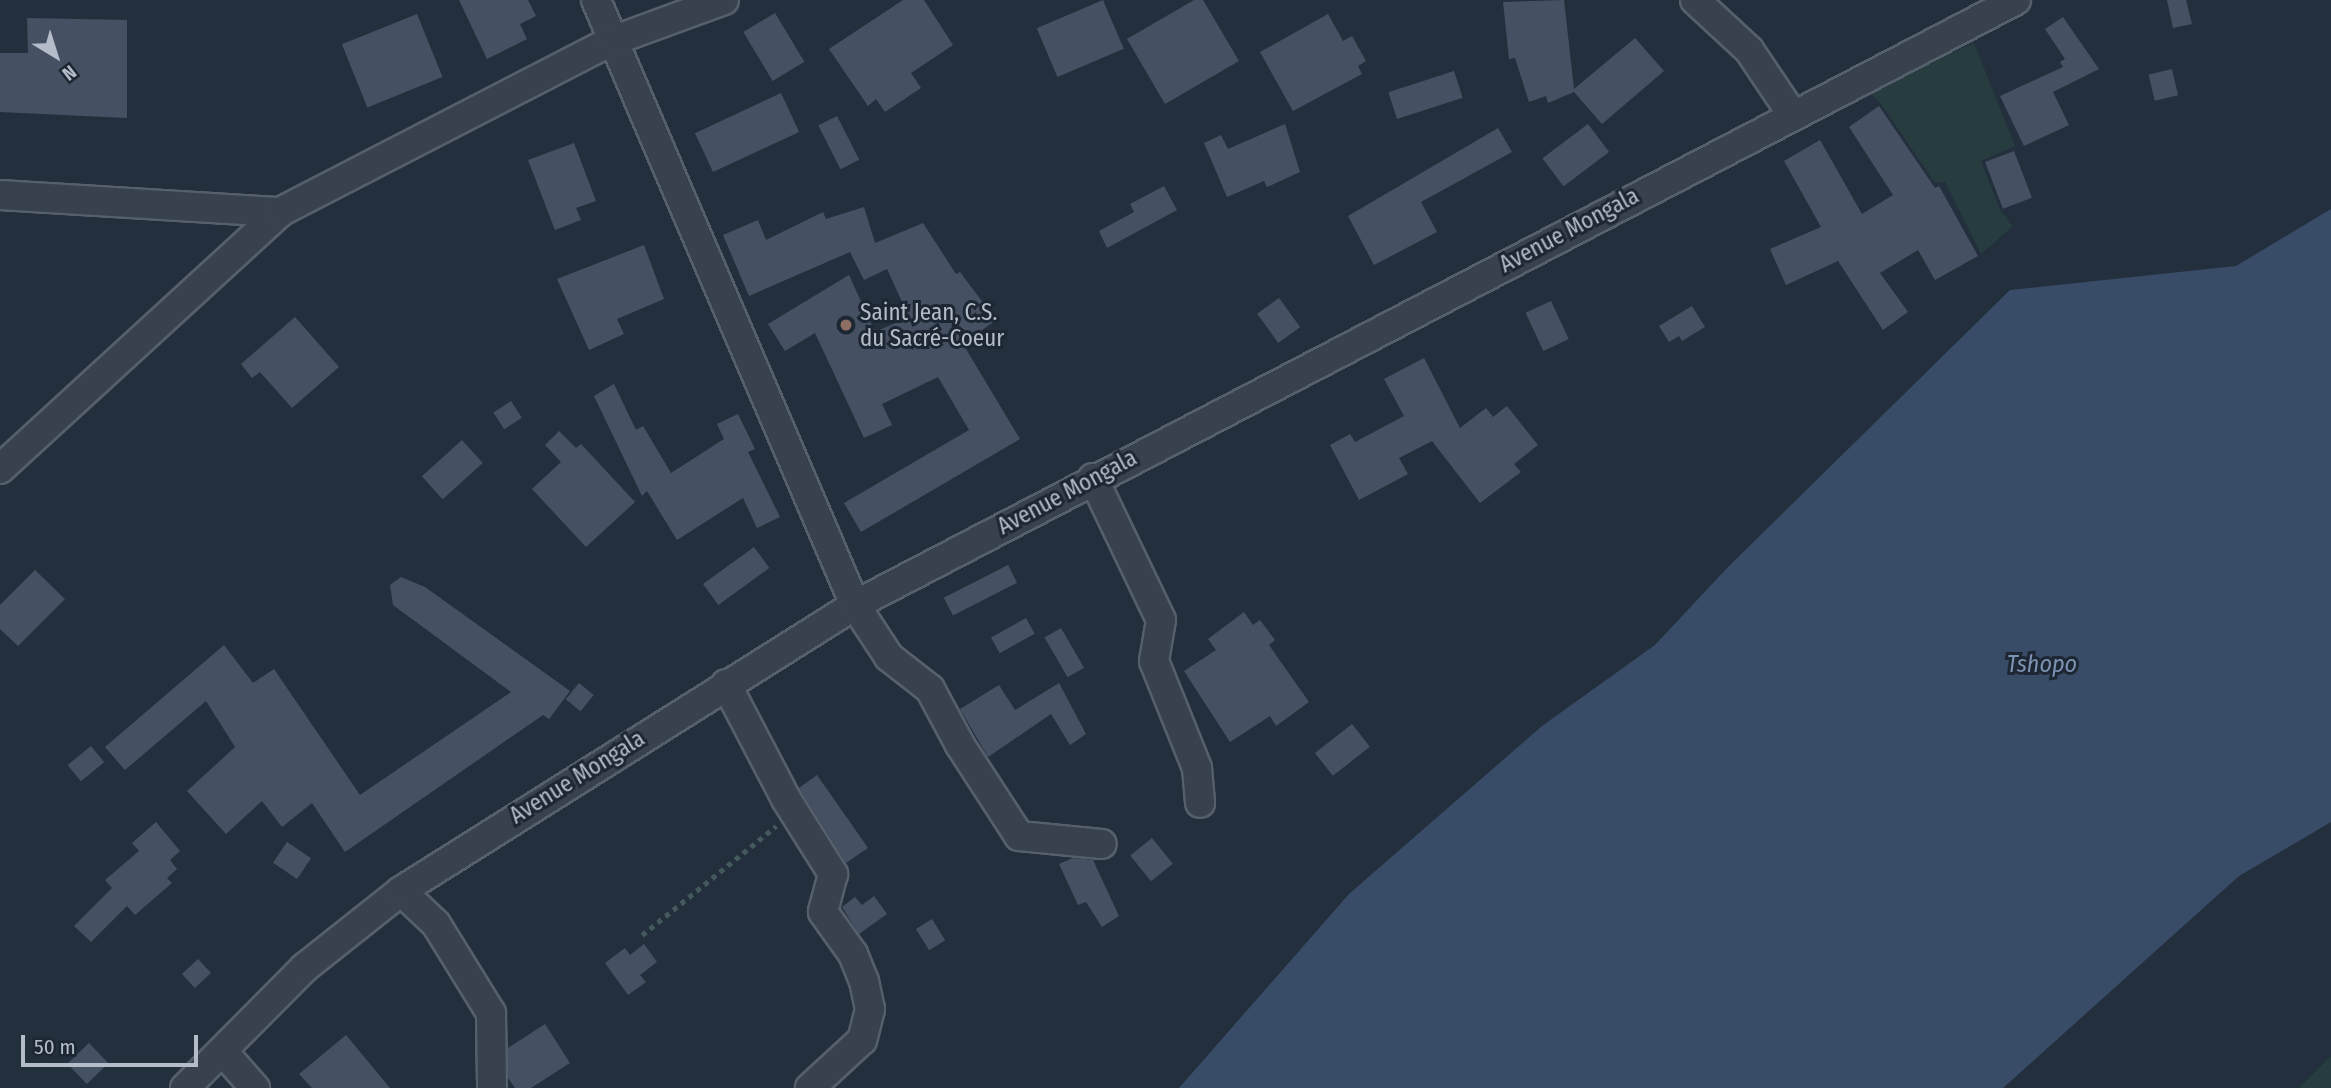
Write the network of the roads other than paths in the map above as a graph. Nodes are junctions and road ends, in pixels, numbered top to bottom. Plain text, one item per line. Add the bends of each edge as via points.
1 (596, 0) edge
2 (724, 0) edge
3 (1695, 0) edge
4 (2016, 0) edge
5 (612, 41) junction
6 (1791, 114) junction
7 (0, 195) edge
8 (280, 212) junction
9 (0, 469) edge
10 (1093, 478) junction
11 (855, 605) junction
12 (726, 684) junction
13 (1200, 803) dead end
14 (1102, 844) dead end
15 (401, 891) junction
16 (224, 1052) junction
17 (185, 1088) edge
18 (255, 1088) edge
19 (492, 1088) edge
20 (810, 1088) edge

1 - 5 street
2 - 5 street
3 - 6 street via 1749,50
4 - 6 street, Avenue Mongala
5 - 8 street
5 - 11 street
6 - 10 street, Avenue Mongala
7 - 8 street
8 - 9 street
10 - 11 street, Avenue Mongala
10 - 13 street via 1161,620 1154,661 1197,768
11 - 12 street, Avenue Mongala
11 - 14 street via 889,657 930,689 1018,836
12 - 15 street, Avenue Mongala
12 - 20 street via 793,812 833,874 823,912 853,954 870,1009 862,1040
15 - 16 street, Avenue Mongala via 304,968
15 - 19 street via 436,924 491,1013
16 - 17 street, Avenue Mongala
16 - 18 street

